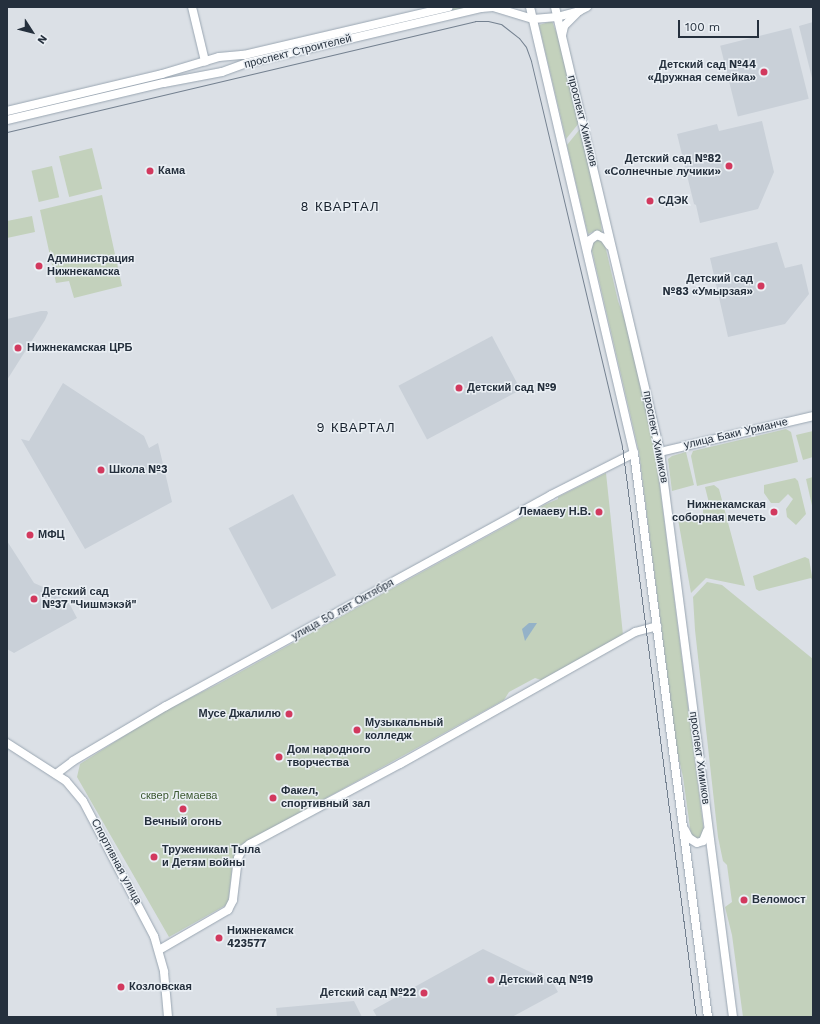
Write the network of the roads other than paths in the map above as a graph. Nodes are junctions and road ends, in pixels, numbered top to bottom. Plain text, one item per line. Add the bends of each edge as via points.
1 (192, 7) edge
2 (448, 7) edge
3 (530, 7) edge
4 (555, 7) edge
5 (587, 7) edge
6 (579, 11) junction
7 (557, 17) junction
8 (533, 19) junction
9 (562, 35) junction
10 (219, 57) junction
11 (205, 61) junction
12 (183, 67) junction
13 (222, 72) junction
14 (187, 80) junction
15 (7, 111) edge
16 (7, 120) edge
17 (612, 249) junction
18 (587, 252) junction
19 (813, 416) edge
20 (660, 452) junction
21 (634, 453) junction
22 (657, 626) junction
23 (7, 743) edge
24 (56, 774) junction
25 (708, 826) junction
26 (683, 828) junction
27 (159, 950) junction
28 (168, 1017) edge
29 (708, 1017) edge
30 (733, 1017) edge

1 - 11 main road
2 - 10 main road, проспект Строителей via 244,55
3 - 8 main road
4 - 7 main road, проспект Химиков
5 - 6 main road, проспект Строителей
6 - 7 main road, проспект Строителей
6 - 9 main road via 564,26
7 - 8 main road, проспект Строителей
7 - 9 main road, проспект Химиков
8 - 13 main road, проспект Строителей via 493,7 481,8 247,63
8 - 18 main road
9 - 17 main road, проспект Химиков
10 - 11 main road, проспект Строителей
10 - 13 main road via 228,62
11 - 12 main road, проспект Строителей
12 - 14 main road via 180,75
12 - 15 main road, проспект Строителей
13 - 14 main road, проспект Строителей
14 - 16 main road, проспект Строителей via 164,83
17 - 18 main road via 604,238 598,235 590,240
17 - 20 main road, проспект Химиков
18 - 21 main road
19 - 20 main road, улица Баки Урманче
20 - 25 main road, проспект Химиков
21 - 22 main road
21 - 24 main road, улица 50 лет Октября via 552,495 166,706 73,761
22 - 26 main road
22 - 27 main road via 635,632 400,764 250,844 242,850 238,858 233,900 228,910
23 - 24 main road, Спортивная улица
24 - 27 main road, Спортивная улица via 72,786 83,801 143,913
25 - 26 main road via 703,841 697,843 689,838
25 - 30 main road, проспект Химиков
26 - 29 main road
27 - 28 main road, Спортивная улица via 164,972

